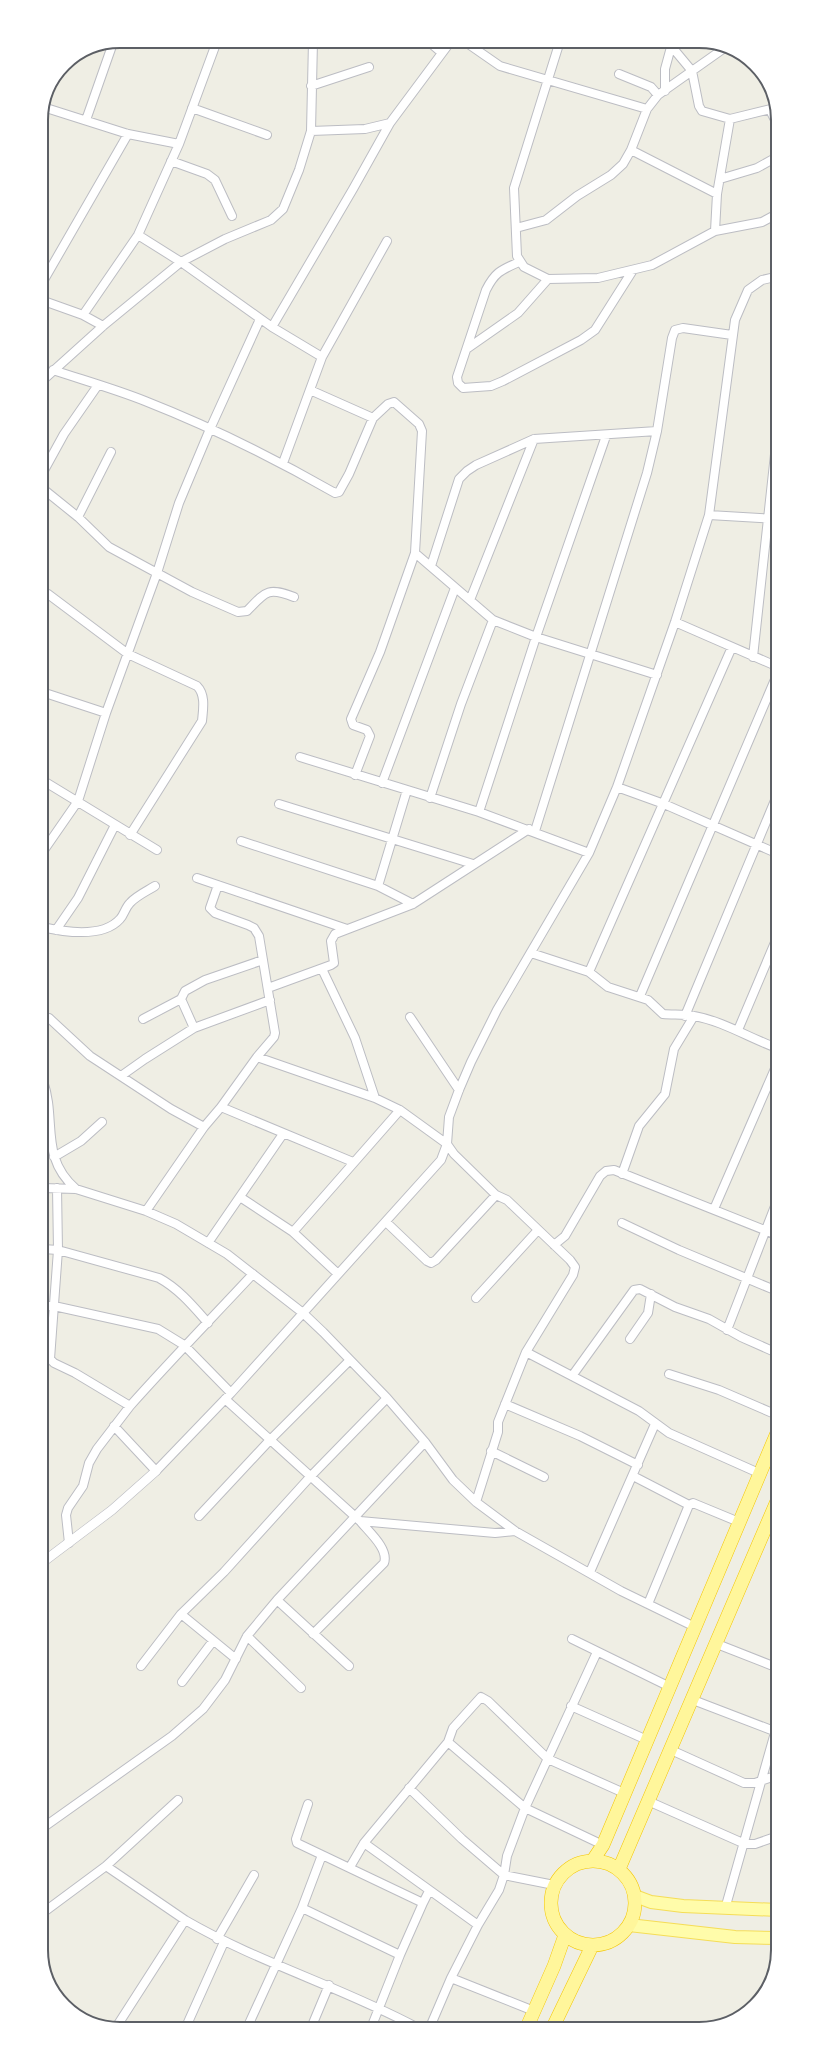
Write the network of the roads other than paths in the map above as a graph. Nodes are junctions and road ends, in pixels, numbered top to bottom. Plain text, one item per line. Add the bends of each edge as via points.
1 (214, 48) edge
2 (313, 48) edge
3 (436, 48) edge
4 (446, 48) edge
5 (474, 48) edge
6 (558, 48) edge
7 (668, 48) edge
8 (672, 48) edge
9 (111, 49) edge
10 (720, 51) edge
11 (442, 53) junction
12 (369, 67) dead end
13 (692, 71) junction
14 (619, 74) dead end
15 (548, 80) junction
16 (311, 86) junction
17 (662, 93) junction
18 (192, 108) junction
19 (49, 109) edge
20 (647, 109) junction
21 (770, 110) edge
22 (730, 119) junction
23 (86, 120) junction
24 (390, 123) junction
25 (311, 130) junction
26 (128, 134) junction
27 (267, 135) dead end
28 (178, 144) junction
29 (631, 150) junction
30 (771, 160) edge
31 (171, 161) junction
32 (720, 179) junction
33 (716, 194) junction
34 (232, 216) dead end
35 (771, 217) edge
36 (516, 228) junction
37 (715, 231) junction
38 (138, 235) junction
39 (388, 241) dead end
40 (181, 262) junction
41 (519, 262) junction
42 (633, 270) junction
43 (48, 273) edge
44 (771, 278) edge
45 (548, 279) junction
46 (48, 303) edge
47 (83, 316) junction
48 (260, 319) junction
49 (103, 326) junction
50 (272, 327) junction
51 (732, 335) junction
52 (468, 348) junction
53 (322, 357) junction
54 (53, 370) junction
55 (48, 375) edge
56 (98, 385) junction
57 (310, 390) junction
58 (373, 418) junction
59 (210, 429) junction
60 (657, 431) junction
61 (606, 436) junction
62 (534, 439) junction
63 (111, 452) dead end
64 (48, 463) edge
65 (283, 463) junction
66 (771, 486) edge
67 (48, 493) edge
68 (709, 515) junction
69 (78, 517) junction
70 (767, 519) junction
71 (771, 519) edge
72 (415, 554) junction
73 (431, 566) junction
74 (157, 573) junction
75 (455, 588) junction
76 (48, 594) edge
77 (294, 597) dead end
78 (470, 600) junction
79 (493, 620) junction
80 (676, 622) junction
81 (536, 637) junction
82 (732, 647) junction
83 (128, 654) junction
84 (591, 654) junction
85 (753, 657) junction
86 (771, 664) edge
87 (657, 675) junction
88 (771, 689) edge
89 (48, 694) edge
90 (106, 713) junction
91 (300, 757) dead end
92 (355, 774) junction
93 (382, 783) junction
94 (48, 784) edge
95 (617, 787) junction
96 (407, 790) junction
97 (430, 798) junction
98 (78, 801) junction
99 (279, 804) dead end
100 (664, 804) junction
101 (771, 810) edge
102 (479, 812) junction
103 (115, 825) junction
104 (713, 826) junction
105 (532, 830) junction
106 (130, 835) junction
107 (392, 839) junction
108 (241, 841) dead end
109 (48, 844) edge
110 (756, 844) junction
111 (157, 850) dead end
112 (771, 850) edge
113 (589, 853) junction
114 (473, 864) junction
115 (197, 878) dead end
116 (155, 886) dead end
117 (218, 886) junction
118 (378, 886) junction
119 (413, 904) junction
120 (48, 928) edge
121 (347, 929) junction
122 (56, 930) junction
123 (771, 952) edge
124 (531, 953) junction
125 (263, 960) junction
126 (322, 969) junction
127 (589, 972) junction
128 (268, 988) junction
129 (640, 996) junction
130 (182, 999) junction
131 (270, 1000) junction
132 (685, 1016) junction
133 (694, 1016) junction
134 (410, 1017) dead end
135 (48, 1018) edge
136 (143, 1019) dead end
137 (194, 1028) junction
138 (738, 1030) junction
139 (771, 1046) edge
140 (257, 1057) junction
141 (121, 1076) junction
142 (771, 1078) edge
143 (458, 1090) junction
144 (375, 1098) junction
145 (221, 1107) junction
146 (400, 1110) junction
147 (102, 1122) dead end
148 (204, 1127) junction
149 (48, 1128) edge
150 (283, 1134) junction
151 (447, 1144) junction
152 (54, 1157) junction
153 (353, 1162) junction
154 (622, 1174) junction
155 (48, 1188) edge
156 (57, 1188) junction
157 (76, 1189) junction
158 (496, 1195) junction
159 (240, 1198) junction
160 (714, 1209) junction
161 (146, 1211) junction
162 (771, 1214) edge
163 (386, 1222) junction
164 (622, 1223) dead end
165 (538, 1230) junction
166 (764, 1230) junction
167 (293, 1232) junction
168 (771, 1233) edge
169 (208, 1243) junction
170 (554, 1245) junction
171 (48, 1249) edge
172 (58, 1250) junction
173 (253, 1274) junction
174 (338, 1274) junction
175 (747, 1278) junction
176 (771, 1288) edge
177 (650, 1294) junction
178 (476, 1298) dead end
179 (48, 1306) edge
180 (54, 1306) junction
181 (303, 1313) junction
182 (208, 1323) junction
183 (727, 1330) junction
184 (630, 1339) dead end
185 (184, 1345) junction
186 (48, 1347) edge
187 (771, 1350) edge
188 (526, 1352) junction
189 (350, 1360) junction
190 (48, 1362) edge
191 (669, 1374) dead end
192 (572, 1376) junction
193 (231, 1393) junction
194 (387, 1398) junction
195 (225, 1399) junction
196 (505, 1404) junction
197 (130, 1406) junction
198 (771, 1412) edge
199 (656, 1424) junction
200 (114, 1426) junction
201 (270, 1441) junction
202 (425, 1442) junction
203 (771, 1448) edge
204 (492, 1451) junction
205 (638, 1465) junction
206 (156, 1471) junction
207 (761, 1474) junction
208 (633, 1476) junction
209 (310, 1477) junction
210 (544, 1477) dead end
211 (476, 1502) junction
212 (689, 1505) junction
213 (771, 1515) edge
214 (199, 1516) dead end
215 (358, 1519) junction
216 (740, 1522) junction
217 (515, 1531) junction
218 (69, 1542) junction
219 (48, 1558) edge
220 (590, 1572) junction
221 (277, 1600) junction
222 (648, 1604) junction
223 (181, 1614) junction
224 (695, 1627) junction
225 (313, 1634) junction
226 (248, 1636) junction
227 (572, 1639) dead end
228 (213, 1641) junction
229 (717, 1644) junction
230 (597, 1652) junction
231 (236, 1660) junction
232 (771, 1665) edge
233 (141, 1666) dead end
234 (349, 1666) dead end
235 (182, 1682) dead end
236 (670, 1687) junction
237 (301, 1688) dead end
238 (693, 1700) junction
239 (571, 1706) junction
240 (771, 1730) edge
241 (647, 1740) junction
242 (448, 1742) junction
243 (771, 1743) edge
244 (671, 1750) junction
245 (548, 1759) junction
246 (771, 1777) edge
247 (762, 1780) junction
248 (409, 1788) junction
249 (624, 1793) junction
250 (178, 1800) dead end
251 (648, 1802) junction
252 (308, 1804) dead end
253 (525, 1808) junction
254 (48, 1824) edge
255 (771, 1838) edge
256 (364, 1844) junction
257 (745, 1844) junction
258 (603, 1845) junction
259 (322, 1855) junction
260 (594, 1860) junction
261 (106, 1866) junction
262 (350, 1867) junction
263 (619, 1869) junction
264 (504, 1874) junction
265 (254, 1875) dead end
266 (554, 1886) junction
267 (429, 1891) junction
268 (635, 1896) junction
269 (423, 1903) junction
270 (302, 1908) junction
271 (48, 1909) edge
272 (725, 1909) junction
273 (771, 1910) edge
274 (185, 1920) junction
275 (478, 1924) junction
276 (629, 1925) junction
277 (565, 1935) junction
278 (771, 1938) edge
279 (221, 1941) junction
280 (592, 1946) junction
281 (400, 1954) junction
282 (276, 1963) junction
283 (451, 1978) junction
284 (329, 1985) junction
285 (380, 2008) junction
286 (534, 2011) junction
287 (119, 2022) edge
288 (187, 2022) edge
289 (250, 2022) edge
290 (314, 2022) edge
291 (374, 2022) edge
292 (407, 2022) edge
293 (433, 2022) edge
294 (529, 2022) edge
295 (555, 2022) edge

1 - 18 street
2 - 16 street
3 - 11 street
4 - 11 street
5 - 15 street via 500,66
6 - 15 street
7 - 17 street
8 - 13 street
9 - 23 street
10 - 13 street
11 - 24 street
12 - 16 street
13 - 17 street
13 - 22 street via 698,106 702,111
14 - 17 street
15 - 20 street
15 - 36 street via 514,188
16 - 25 street
17 - 20 street
18 - 27 street
18 - 28 street
19 - 23 street
20 - 29 street
21 - 22 street
22 - 32 street
23 - 26 street
24 - 25 street via 364,129
24 - 50 street
25 - 40 street via 299,170 283,208 271,220
26 - 28 street
26 - 43 street
28 - 31 street
29 - 33 street
29 - 36 street via 623,164 611,175 550,217
30 - 32 street via 757,168
31 - 34 street via 207,174 215,180
31 - 38 street
32 - 33 street
33 - 37 street
35 - 37 street via 762,222
36 - 41 street
37 - 42 street via 652,265
38 - 40 street
38 - 47 street
39 - 53 street
40 - 48 street
40 - 49 street
41 - 45 street
41 - 52 street via 499,271 493,277 486,290
42 - 45 street via 598,278
42 - 52 street via 595,330 503,381 491,386 463,388 457,377
44 - 51 street via 762,280 748,290 735,320
45 - 52 street via 518,313
46 - 47 street
47 - 49 street
48 - 50 street
48 - 59 street
49 - 54 street
50 - 53 street
51 - 60 street via 683,328 675,330
51 - 68 street
53 - 57 street
54 - 55 street
54 - 56 street
56 - 59 street via 145,401
56 - 64 street via 64,434
57 - 58 street
57 - 65 street
58 - 65 street via 339,492 335,493
58 - 72 street via 388,404 394,402 421,427
59 - 65 street
59 - 74 street via 179,502
60 - 61 street
60 - 84 street via 647,473
61 - 62 street
61 - 81 street
62 - 73 street via 476,465 459,480
62 - 78 street
63 - 69 street
66 - 70 street
67 - 69 street
68 - 70 street
68 - 80 street
69 - 74 street via 109,547
70 - 71 street
70 - 85 street
72 - 73 street
72 - 92 street via 380,652 351,719 353,725 367,730 370,736
73 - 75 street
74 - 77 street via 238,612 248,611 268,592 277,591
74 - 83 street
75 - 78 street
75 - 93 street
76 - 83 street
78 - 79 street
79 - 81 street
79 - 97 street via 461,704
80 - 82 street
80 - 87 street
81 - 84 street
81 - 102 street
82 - 85 street
82 - 100 street
83 - 90 street
83 - 106 street via 198,686 203,707 202,722
84 - 87 street
84 - 105 street
85 - 86 street
87 - 95 street
88 - 104 street
89 - 90 street
90 - 98 street
91 - 92 street
92 - 93 street
93 - 96 street
94 - 98 street
95 - 100 street
95 - 113 street
96 - 97 street
96 - 107 street
97 - 102 street
98 - 103 street
98 - 109 street
99 - 107 street
100 - 104 street
100 - 127 street
101 - 110 street
102 - 105 street
103 - 106 street
103 - 122 street via 78,898
104 - 110 street
104 - 129 street
105 - 113 street
105 - 114 street
106 - 111 street
107 - 114 street
107 - 118 street
108 - 118 street
110 - 112 street
110 - 132 street
113 - 124 street
114 - 119 street
115 - 117 street
116 - 122 street via 130,902 121,919 113,925 101,930
117 - 121 street
117 - 125 street via 210,908 215,913 254,928
118 - 119 street
119 - 121 street
120 - 122 street
121 - 126 street via 335,934 331,941 334,963
123 - 138 street
124 - 127 street
124 - 143 street via 497,1010
125 - 128 street
125 - 130 street via 205,980 185,991
126 - 128 street
126 - 144 street via 355,1038
127 - 129 street via 608,987
128 - 131 street
129 - 132 street via 663,1014
130 - 136 street
130 - 137 street
131 - 137 street
131 - 140 street via 275,1034
132 - 133 street
133 - 138 street
133 - 154 street via 674,1050 665,1094 639,1126
134 - 143 street
135 - 141 street via 90,1056
137 - 141 street
138 - 139 street
140 - 144 street
140 - 145 street
141 - 148 street
142 - 160 street
143 - 151 street via 449,1117
144 - 146 street
145 - 148 street
145 - 150 street
146 - 151 street
146 - 153 street
147 - 152 street via 81,1141
148 - 161 street
149 - 152 street
150 - 153 street
150 - 159 street
151 - 158 street
151 - 163 street via 441,1160
152 - 157 street via 65,1180
153 - 167 street
154 - 160 street
154 - 170 street via 614,1170 606,1171 600,1176 565,1236
155 - 156 street
156 - 157 street
156 - 172 street
157 - 161 street
158 - 163 street via 436,1260 431,1262
158 - 165 street via 507,1200
159 - 167 street
159 - 169 street
160 - 166 street
161 - 169 street via 176,1224
162 - 166 street
163 - 174 street
164 - 175 street
165 - 170 street
165 - 178 street
166 - 168 street
166 - 175 street
167 - 174 street
169 - 173 street
170 - 188 street via 575,1267 573,1275
171 - 172 street
172 - 180 street
172 - 182 street via 159,1278 184,1296
173 - 181 street
173 - 182 street
174 - 181 street
175 - 176 street
175 - 183 street
177 - 183 street via 675,1307 709,1319
177 - 184 street via 648,1313
177 - 192 street via 634,1290
179 - 180 street
180 - 185 street via 158,1329
180 - 186 street
181 - 189 street
181 - 193 street
182 - 185 street
183 - 187 street
185 - 193 street
185 - 197 street
188 - 192 street
188 - 196 street
189 - 194 street
189 - 201 street
190 - 197 street via 75,1373
191 - 198 street via 719,1390
192 - 199 street via 639,1411
193 - 195 street
194 - 202 street
194 - 209 street
195 - 201 street
195 - 206 street
196 - 204 street
196 - 205 street via 580,1436
197 - 200 street
199 - 205 street
199 - 207 street via 669,1433
200 - 206 street
200 - 218 street via 89,1463 81,1490 68,1508 66,1516
201 - 209 street
201 - 214 street
202 - 211 street via 453,1480
202 - 215 street
203 - 207 highway
204 - 210 street
204 - 211 street
205 - 208 street
206 - 218 street via 112,1510
207 - 216 highway
208 - 212 street
208 - 220 street
209 - 215 street
209 - 223 street via 224,1572
211 - 217 street
212 - 216 street via 693,1503
212 - 222 street
213 - 229 highway
215 - 217 street via 495,1533
215 - 221 street
215 - 225 street via 384,1551 386,1558 384,1563
216 - 224 highway
217 - 220 street
218 - 219 street
220 - 222 street
221 - 225 street
221 - 226 street
222 - 224 street
223 - 228 street
223 - 233 street
224 - 236 highway
225 - 234 street
226 - 231 street
226 - 237 street
227 - 230 street
228 - 231 street
228 - 235 street
229 - 232 street
229 - 238 highway
230 - 236 street
230 - 239 street
231 - 254 street via 225,1680 203,1709 172,1736
236 - 241 highway
238 - 240 street
238 - 244 highway
239 - 241 street
239 - 245 street
241 - 249 highway
242 - 245 street via 453,1728 481,1698 484,1698
242 - 248 street
242 - 253 street
243 - 247 street
244 - 247 street via 744,1783
244 - 251 highway
245 - 249 street
245 - 253 street
246 - 247 street
247 - 257 street
248 - 256 street
248 - 264 street via 462,1839
249 - 258 highway
250 - 261 street
251 - 257 street
251 - 263 highway
252 - 259 street via 296,1841
253 - 258 street
253 - 264 street via 507,1856
255 - 257 street via 755,1844
256 - 262 street
256 - 267 street
257 - 272 street
258 - 260 highway
259 - 262 street
259 - 270 street
260 - 263 highway
260 - 266 highway via 570,1867 560,1875
261 - 271 street
261 - 274 street
262 - 269 street
263 - 268 highway via 630,1881
264 - 266 street
264 - 275 street via 499,1890
265 - 279 street
266 - 277 highway via 550,1898 551,1912
267 - 269 street
267 - 275 street
268 - 272 main road via 651,1902
268 - 276 highway via 635,1911
269 - 281 street
270 - 281 street
270 - 282 street
272 - 273 main road
274 - 279 street
274 - 287 street
275 - 283 street
276 - 278 main road via 735,1937
276 - 280 highway via 620,1936
277 - 280 highway
277 - 286 highway
279 - 282 street
279 - 288 street
280 - 295 highway
281 - 285 street
282 - 284 street
282 - 289 street
283 - 286 street
283 - 293 street
284 - 285 street
284 - 290 street
285 - 291 street
285 - 292 street
286 - 294 highway

